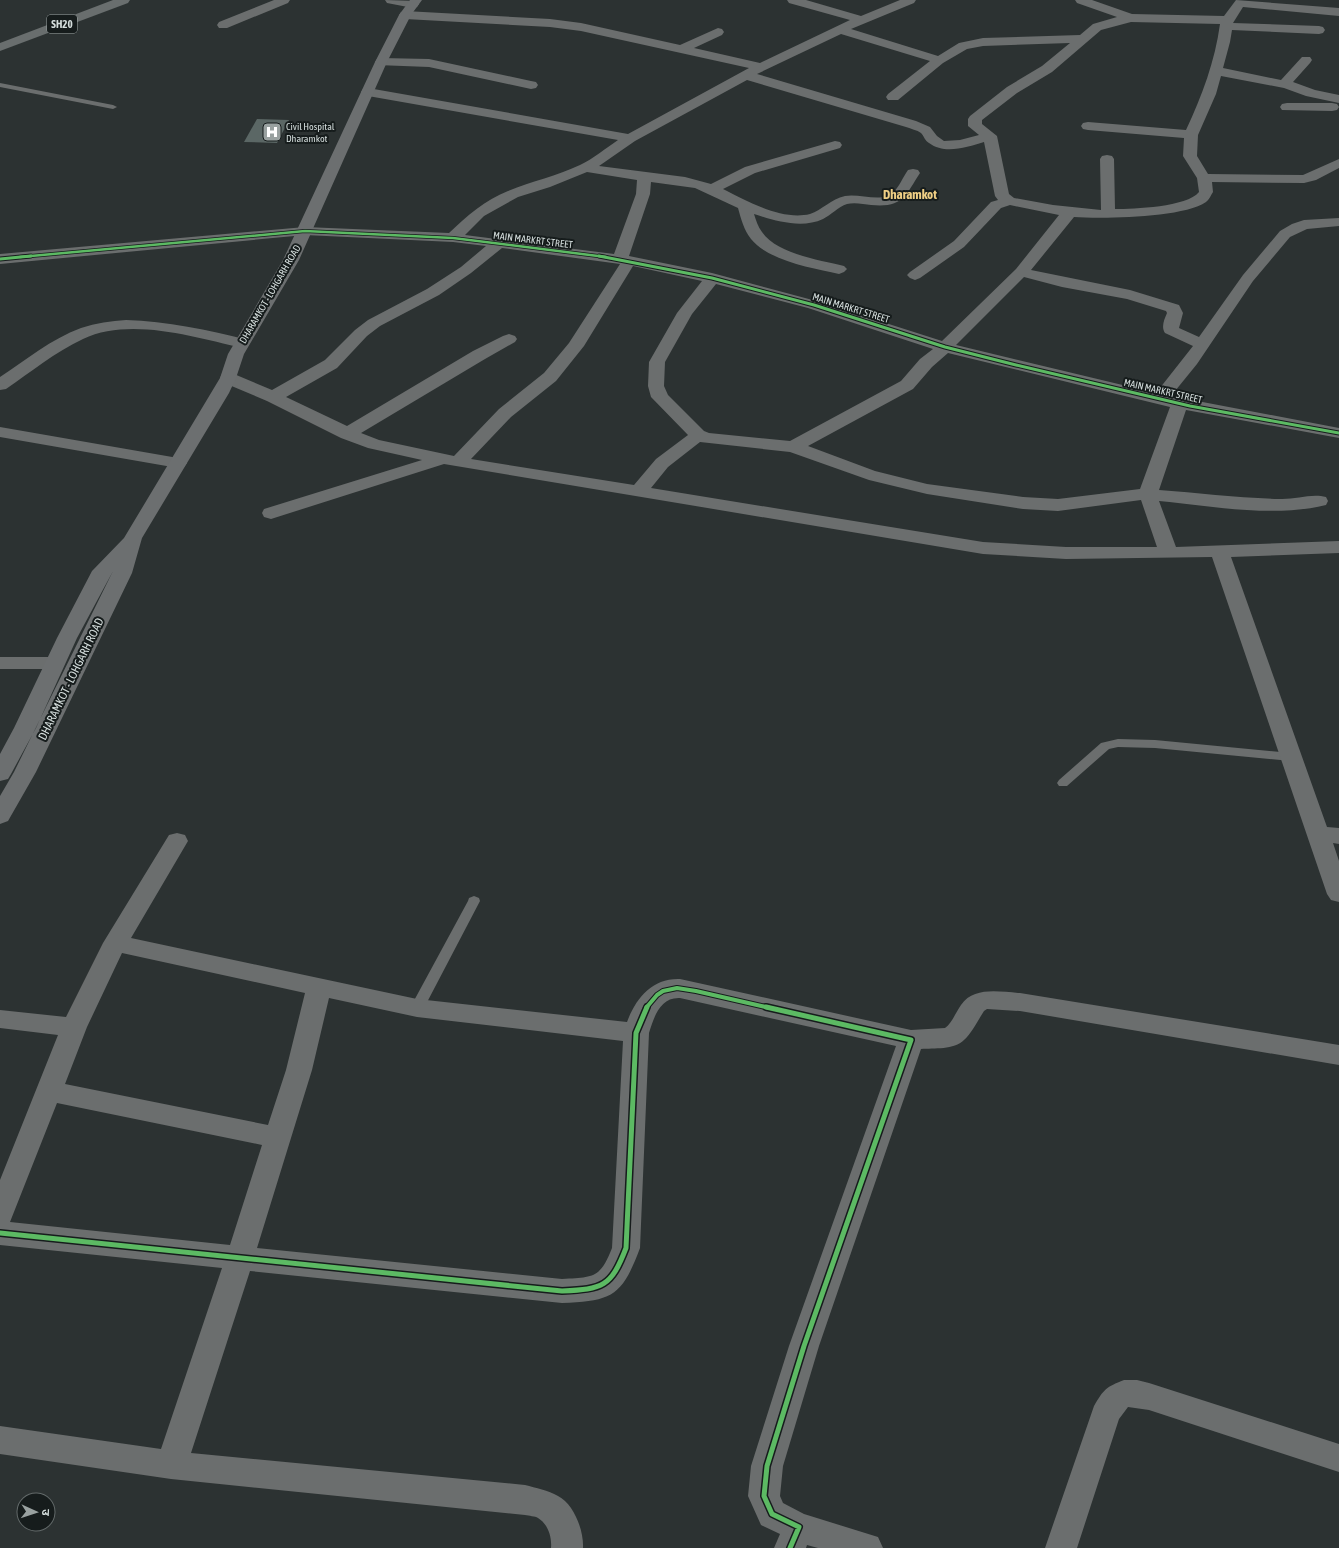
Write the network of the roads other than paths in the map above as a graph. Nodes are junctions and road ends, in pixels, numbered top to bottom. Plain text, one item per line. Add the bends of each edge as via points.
1 (124, 0) edge
2 (284, 0) edge
3 (390, 0) edge
4 (793, 0) edge
5 (910, 0) edge
6 (1081, 0) edge
7 (1241, 1) edge
8 (415, 2) edge
9 (1339, 12) edge
10 (405, 15) junction
11 (1132, 18) junction
12 (862, 20) junction
13 (1227, 23) junction
14 (223, 25) dead end
15 (840, 30) junction
16 (1319, 30) dead end
17 (718, 32) dead end
18 (1081, 39) junction
19 (0, 47) edge
20 (682, 49) junction
21 (939, 60) junction
22 (1306, 60) dead end
23 (382, 62) junction
24 (761, 67) junction
25 (1216, 71) junction
26 (746, 75) junction
27 (1284, 84) junction
28 (0, 85) edge
29 (531, 85) dead end
30 (368, 92) junction
31 (892, 97) dead end
32 (1339, 99) edge
33 (1287, 106) dead end
34 (113, 107) dead end
35 (1339, 107) edge
36 (1088, 126) dead end
37 (1191, 135) junction
38 (990, 136) junction
39 (630, 138) junction
40 (835, 145) dead end
41 (1106, 159) dead end
42 (1339, 163) edge
43 (586, 168) junction
44 (913, 173) dead end
45 (644, 177) junction
46 (1204, 178) junction
47 (711, 189) junction
48 (1009, 202) junction
49 (744, 205) junction
50 (1072, 211) junction
51 (1108, 214) junction
52 (1339, 222) edge
53 (304, 231) junction
54 (453, 238) junction
55 (499, 243) junction
56 (0, 259) edge
57 (624, 260) junction
58 (839, 269) dead end
59 (1021, 272) junction
60 (915, 275) dead end
61 (712, 278) junction
62 (509, 339) dead end
63 (242, 343) junction
64 (1202, 344) junction
65 (945, 347) junction
66 (228, 378) junction
67 (0, 385) edge
68 (273, 397) junction
69 (1160, 399) junction
70 (1180, 404) junction
71 (0, 432) edge
72 (1339, 433) edge
73 (347, 434) junction
74 (698, 435) junction
75 (793, 447) junction
76 (450, 461) junction
77 (178, 463) junction
78 (638, 491) junction
79 (1148, 494) junction
80 (1319, 501) dead end
81 (271, 513) dead end
82 (133, 538) junction
83 (1339, 547) edge
84 (1219, 551) junction
85 (1169, 553) junction
86 (0, 663) edge
87 (55, 663) junction
88 (1291, 757) junction
89 (0, 774) edge
90 (1063, 783) dead end
91 (0, 816) edge
92 (1328, 835) edge
93 (177, 841) dead end
94 (1339, 894) edge
95 (474, 901) dead end
96 (115, 943) junction
97 (319, 987) junction
98 (417, 1008) junction
99 (0, 1019) edge
100 (74, 1027) junction
101 (636, 1033) junction
102 (911, 1040) junction
103 (1339, 1055) edge
104 (49, 1091) junction
105 (278, 1138) junction
106 (1, 1210) edge
107 (0, 1233) edge
108 (240, 1258) junction
109 (0, 1440) edge
110 (1339, 1458) edge
111 (171, 1465) junction
112 (795, 1538) edge
113 (567, 1548) edge
114 (867, 1548) edge
115 (1061, 1548) edge

1 - 19 main road, SH20
2 - 14 street
3 - 8 street
4 - 12 street
5 - 12 street
6 - 11 street
7 - 9 street
7 - 13 street
8 - 10 street, DHARAMKOT - LOHGARH ROAD
10 - 20 street via 550,23 581,27
10 - 23 street, DHARAMKOT - LOHGARH ROAD
11 - 13 street
11 - 18 street via 1096,27
12 - 15 street
13 - 16 street
13 - 25 street
15 - 21 street
15 - 24 street
17 - 20 street
18 - 21 street via 983,42 963,46
18 - 38 street via 1048,69 1012,90 974,119 975,126
20 - 24 street
21 - 31 street
22 - 27 street
23 - 29 street via 429,63
23 - 30 street, DHARAMKOT - LOHGARH ROAD
24 - 26 street
25 - 27 street
25 - 37 street
26 - 38 street via 911,124 925,130 940,144 960,144
26 - 39 street
27 - 32 street
28 - 34 lane
30 - 39 street
30 - 53 street, DHARAMKOT - LOHGARH ROAD
33 - 35 street
36 - 37 street
37 - 46 street via 1190,156
38 - 48 street via 1002,196
39 - 43 street
40 - 47 street via 750,170
41 - 51 street
42 - 46 street via 1304,179
43 - 45 street
43 - 54 street via 513,194 492,205 479,213
44 - 49 street via 897,197 877,201 841,201 810,218 760,212
45 - 47 street via 698,184
45 - 57 street via 643,194
46 - 51 street via 1206,192 1200,199 1187,205
47 - 49 street
48 - 50 street
48 - 60 street via 996,205 959,244
49 - 58 street via 750,224 758,237 776,250 801,260
50 - 51 street
50 - 59 street
52 - 64 street via 1302,224 1285,234 1248,278
53 - 54 street, MAIN MARKRT STREET
53 - 56 street, MAIN MARKRT STREET
53 - 63 street, DHARAMKOT - LOHGARH ROAD via 291,260
54 - 55 street, MAIN MARKRT STREET
55 - 57 street, MAIN MARKRT STREET
55 - 68 street via 466,270 433,292 374,323 331,364
57 - 61 street, MAIN MARKRT STREET
57 - 76 street via 576,346 550,378 504,413
59 - 64 street via 1130,295 1173,308 1175,313 1171,330
59 - 65 street
61 - 65 street, MAIN MARKRT STREET via 814,305
61 - 74 street via 685,313 657,362 657,391 660,397
62 - 73 street via 479,354
63 - 66 street, DHARAMKOT - LOHGARH ROAD
63 - 67 street via 160,326 102,328 63,344
64 - 69 street
65 - 69 street, MAIN MARKRT STREET
65 - 75 street via 907,385
66 - 68 street
66 - 77 street, DHARAMKOT - LOHGARH ROAD
68 - 73 street
69 - 70 street, MAIN MARKRT STREET
70 - 72 street, MAIN MARKRT STREET
70 - 79 street
71 - 77 street
73 - 76 street via 374,444
74 - 75 street
74 - 78 street via 662,463
75 - 79 street via 869,475 927,489 986,498 1058,505
76 - 78 street
76 - 81 street
77 - 82 street, DHARAMKOT - LOHGARH ROAD
78 - 85 street via 983,548
79 - 80 street via 1254,504 1286,505
79 - 85 street
82 - 87 street, DHARAMKOT - LOHGARH ROAD via 102,571
82 - 91 street, DHARAMKOT - LOHGARH ROAD via 122,573 25,772
83 - 84 street
84 - 85 street
84 - 88 street
86 - 87 street
87 - 89 street, DHARAMKOT - LOHGARH ROAD
88 - 90 lane via 1118,743 1105,746
88 - 92 street
92 - 94 street
93 - 96 street
95 - 98 lane
96 - 97 street
96 - 100 street
97 - 98 street
97 - 105 street via 299,1070
98 - 101 street
99 - 100 street
100 - 104 street
101 - 102 street via 645,1008 656,993 672,988 696,990
101 - 108 street via 626,1248 619,1268 608,1283 592,1290 562,1291
102 - 103 street via 950,1037 956,1033 975,1004 985,1000 999,1000
102 - 112 street via 804,1346 767,1466 764,1496 772,1514
104 - 105 street
104 - 106 street
105 - 108 street
107 - 108 street
108 - 111 street
109 - 111 street
110 - 115 street via 1138,1393 1125,1393 1115,1399 1105,1416
111 - 113 street via 525,1500 549,1507 564,1526
112 - 114 street

